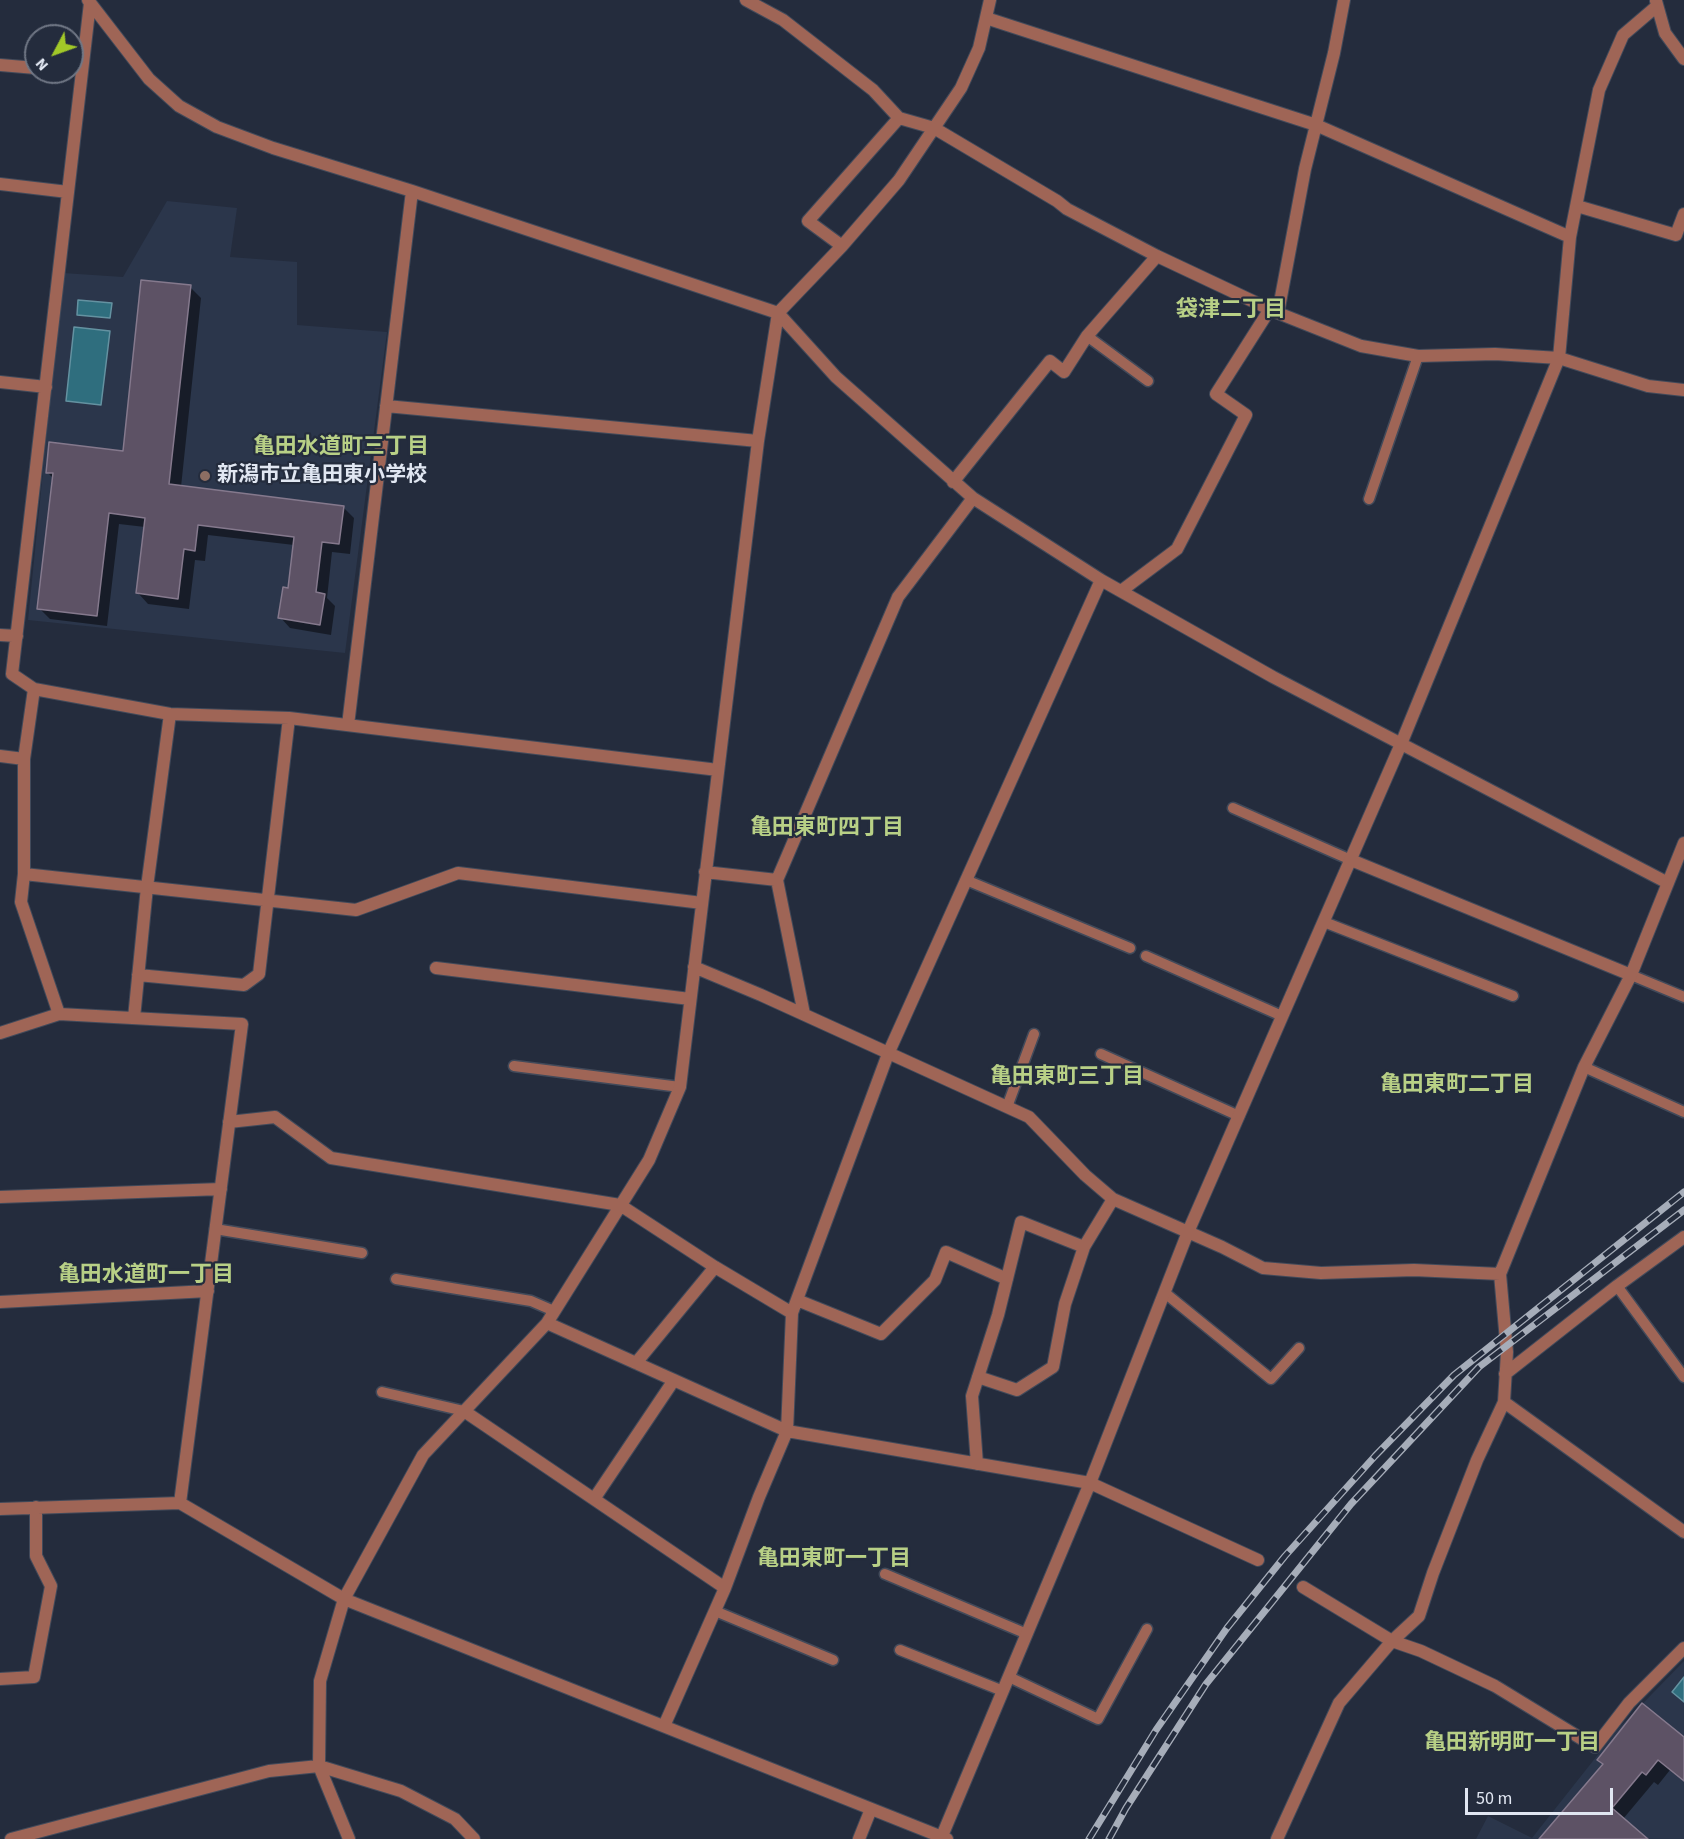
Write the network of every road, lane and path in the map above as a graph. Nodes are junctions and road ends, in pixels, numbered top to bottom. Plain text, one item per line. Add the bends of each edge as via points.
1 (746, 0) edge
2 (990, 0) edge
3 (1344, 0) edge
4 (89, 2) edge
5 (1657, 3) edge
6 (986, 18) junction
7 (84, 29) edge
8 (1684, 59) edge
9 (0, 65) edge
10 (24, 68) edge
11 (75, 84) edge
12 (899, 118) junction
13 (1316, 125) junction
14 (934, 128) junction
15 (0, 184) edge
16 (412, 190) junction
17 (68, 192) junction
18 (1577, 206) junction
19 (1684, 214) edge
20 (1570, 237) junction
21 (842, 246) junction
22 (1157, 256) junction
23 (1274, 311) junction
24 (778, 313) junction
25 (1087, 336) junction
26 (1418, 356) junction
27 (1559, 358) junction
28 (1148, 381) dead end
29 (0, 382) edge
30 (46, 387) junction
31 (1684, 390) edge
32 (386, 406) junction
33 (758, 441) junction
34 (953, 482) junction
35 (973, 498) junction
36 (1369, 499) dead end
37 (1101, 580) junction
38 (1121, 591) junction
39 (0, 635) edge
40 (17, 636) junction
41 (34, 689) junction
42 (170, 714) junction
43 (288, 718) junction
44 (348, 725) junction
45 (1401, 744) junction
46 (0, 756) edge
47 (24, 759) junction
48 (718, 770) junction
49 (1233, 808) dead end
50 (1684, 843) edge
51 (1351, 860) junction
52 (705, 872) junction
53 (1679, 873) edge
54 (24, 874) junction
55 (777, 880) junction
56 (966, 880) junction
57 (1668, 883) junction
58 (147, 887) junction
59 (266, 901) junction
60 (702, 903) junction
61 (1324, 922) junction
62 (1131, 948) dead end
63 (1146, 956) dead end
64 (694, 967) junction
65 (436, 968) dead end
66 (138, 975) junction
67 (1630, 975) junction
68 (1513, 996) dead end
69 (1684, 997) edge
70 (690, 999) junction
71 (59, 1014) junction
72 (804, 1014) junction
73 (1282, 1016) junction
74 (134, 1018) junction
75 (0, 1033) edge
76 (1034, 1034) dead end
77 (888, 1053) junction
78 (1101, 1054) dead end
79 (514, 1066) dead end
80 (1584, 1067) junction
81 (680, 1087) junction
82 (1007, 1107) junction
83 (1684, 1112) edge
84 (1239, 1116) junction
85 (229, 1122) junction
86 (220, 1189) junction
87 (0, 1197) edge
88 (1113, 1199) junction
89 (620, 1204) junction
90 (215, 1229) junction
91 (1188, 1232) junction
92 (1683, 1239) edge
93 (1084, 1247) junction
94 (362, 1253) dead end
95 (715, 1267) junction
96 (1500, 1274) junction
97 (396, 1279) dead end
98 (1007, 1279) junction
99 (1617, 1286) junction
100 (207, 1291) junction
101 (1165, 1293) junction
102 (796, 1300) junction
103 (0, 1302) edge
104 (554, 1311) junction
105 (792, 1313) junction
106 (547, 1323) junction
107 (1299, 1348) dead end
108 (636, 1363) junction
109 (1505, 1374) junction
110 (978, 1377) junction
111 (1684, 1377) edge
112 (674, 1380) junction
113 (382, 1392) dead end
114 (1504, 1402) junction
115 (464, 1411) junction
116 (787, 1431) junction
117 (977, 1464) junction
118 (1090, 1483) junction
119 (594, 1499) junction
120 (180, 1503) junction
121 (36, 1508) junction
122 (0, 1509) edge
123 (1684, 1532) edge
124 (1258, 1560) dead end
125 (885, 1574) dead end
126 (1303, 1587) dead end
127 (725, 1588) junction
128 (344, 1599) junction
129 (715, 1611) junction
130 (1147, 1629) dead end
131 (1026, 1634) junction
132 (1392, 1641) junction
133 (1684, 1648) edge
134 (900, 1650) dead end
135 (833, 1660) dead end
136 (1009, 1677) junction
137 (0, 1679) edge
138 (1003, 1691) junction
139 (664, 1726) junction
140 (319, 1766) junction
141 (871, 1809) junction
142 (945, 1838) edge
143 (11, 1839) edge
144 (349, 1839) edge
145 (474, 1839) edge
146 (859, 1839) edge
147 (1277, 1839) edge

1 - 12 street via 783,20 873,90
2 - 6 street
3 - 13 street
4 - 7 street
4 - 16 street via 149,79 178,106 217,127 273,148
5 - 8 street via 1665,33
5 - 18 street via 1623,35 1599,90
6 - 13 street
6 - 14 street via 979,48 961,88
9 - 10 street
11 - 17 street
12 - 14 street
12 - 21 street via 808,221
13 - 20 street
13 - 23 street
14 - 21 street via 898,180
14 - 22 street via 1067,209
15 - 17 street
16 - 24 street
16 - 32 street
17 - 30 street
18 - 19 street via 1676,235
18 - 20 street
20 - 27 street
21 - 24 street
22 - 23 street
22 - 25 street
23 - 26 street via 1361,346
23 - 38 street via 1216,394 1246,415 1177,549
24 - 33 street
24 - 34 street via 836,377
25 - 28 lane
25 - 34 street via 1064,372 1050,361
26 - 27 street via 1495,354
26 - 36 lane
27 - 31 street via 1648,386
27 - 45 street
29 - 30 street
30 - 40 street
32 - 33 street
32 - 44 street
33 - 48 street
34 - 35 street
35 - 37 street
35 - 55 street via 898,597
37 - 38 street
37 - 56 street
38 - 45 street
39 - 40 street
40 - 41 street via 12,674
41 - 42 street
41 - 47 street
42 - 43 street
42 - 58 street
43 - 44 street
43 - 59 street
44 - 48 street
45 - 51 street
45 - 57 street
46 - 47 street
47 - 54 street
48 - 52 street
49 - 51 lane
50 - 53 street
51 - 61 street
51 - 67 street
52 - 55 street
52 - 60 street
53 - 57 street
54 - 58 street
54 - 71 street via 21,902
55 - 72 street
56 - 62 lane
56 - 77 street
57 - 67 street
58 - 59 street
58 - 66 street
59 - 60 street via 356,910 458,873
59 - 66 street via 259,974 244,985
60 - 64 street
61 - 68 lane
61 - 73 street
63 - 73 lane
64 - 70 street
64 - 72 street
65 - 70 street
66 - 74 street
67 - 69 lane
67 - 80 street
70 - 81 street
71 - 74 street
71 - 75 street
72 - 77 street
73 - 84 street
74 - 85 street via 242,1024
76 - 82 lane
77 - 82 street
77 - 102 street
78 - 84 lane
79 - 81 lane
80 - 83 lane
80 - 96 street
81 - 89 street via 649,1160
82 - 88 street via 1029,1118
84 - 91 street
85 - 86 street
85 - 89 street via 275,1118 331,1158
86 - 87 street
86 - 90 street
88 - 91 street
88 - 93 street
89 - 95 street
89 - 104 street
90 - 94 lane
90 - 100 street
91 - 96 street via 1263,1268 1322,1273 1414,1270
91 - 101 street
92 - 99 street
93 - 98 street via 1021,1222
93 - 110 street via 1065,1304 1053,1367 1017,1390
95 - 105 street
95 - 108 street
96 - 109 street via 1507,1352
97 - 104 lane via 531,1301
98 - 102 street via 946,1252 935,1280 881,1334
98 - 110 street
99 - 109 street
99 - 111 lane
100 - 103 street
100 - 120 street
101 - 107 lane via 1270,1379
101 - 118 street
102 - 105 street
104 - 106 street
105 - 116 street
106 - 108 street
106 - 115 street
108 - 112 street
109 - 114 street
110 - 117 street via 972,1396
112 - 116 street
112 - 119 street
113 - 115 lane
114 - 123 street
114 - 132 street via 1473,1470 1419,1616
115 - 119 street
115 - 128 street via 423,1455
116 - 117 street
116 - 127 street
117 - 118 street
118 - 124 street
118 - 131 street
119 - 127 street
120 - 121 street
120 - 128 street
121 - 122 street
121 - 137 street via 36,1556 51,1586 34,1677
125 - 131 lane
126 - 132 street
127 - 129 street
128 - 139 street
128 - 140 street via 320,1681
129 - 135 lane
129 - 139 street
130 - 136 lane via 1098,1719
131 - 136 street
132 - 133 street via 1495,1686 1595,1747 1629,1703
132 - 147 street via 1339,1703
134 - 138 lane
136 - 138 street
138 - 142 street
139 - 141 street
140 - 143 street via 269,1771
140 - 144 street
140 - 145 street via 400,1791 455,1819
141 - 142 street
141 - 146 street

